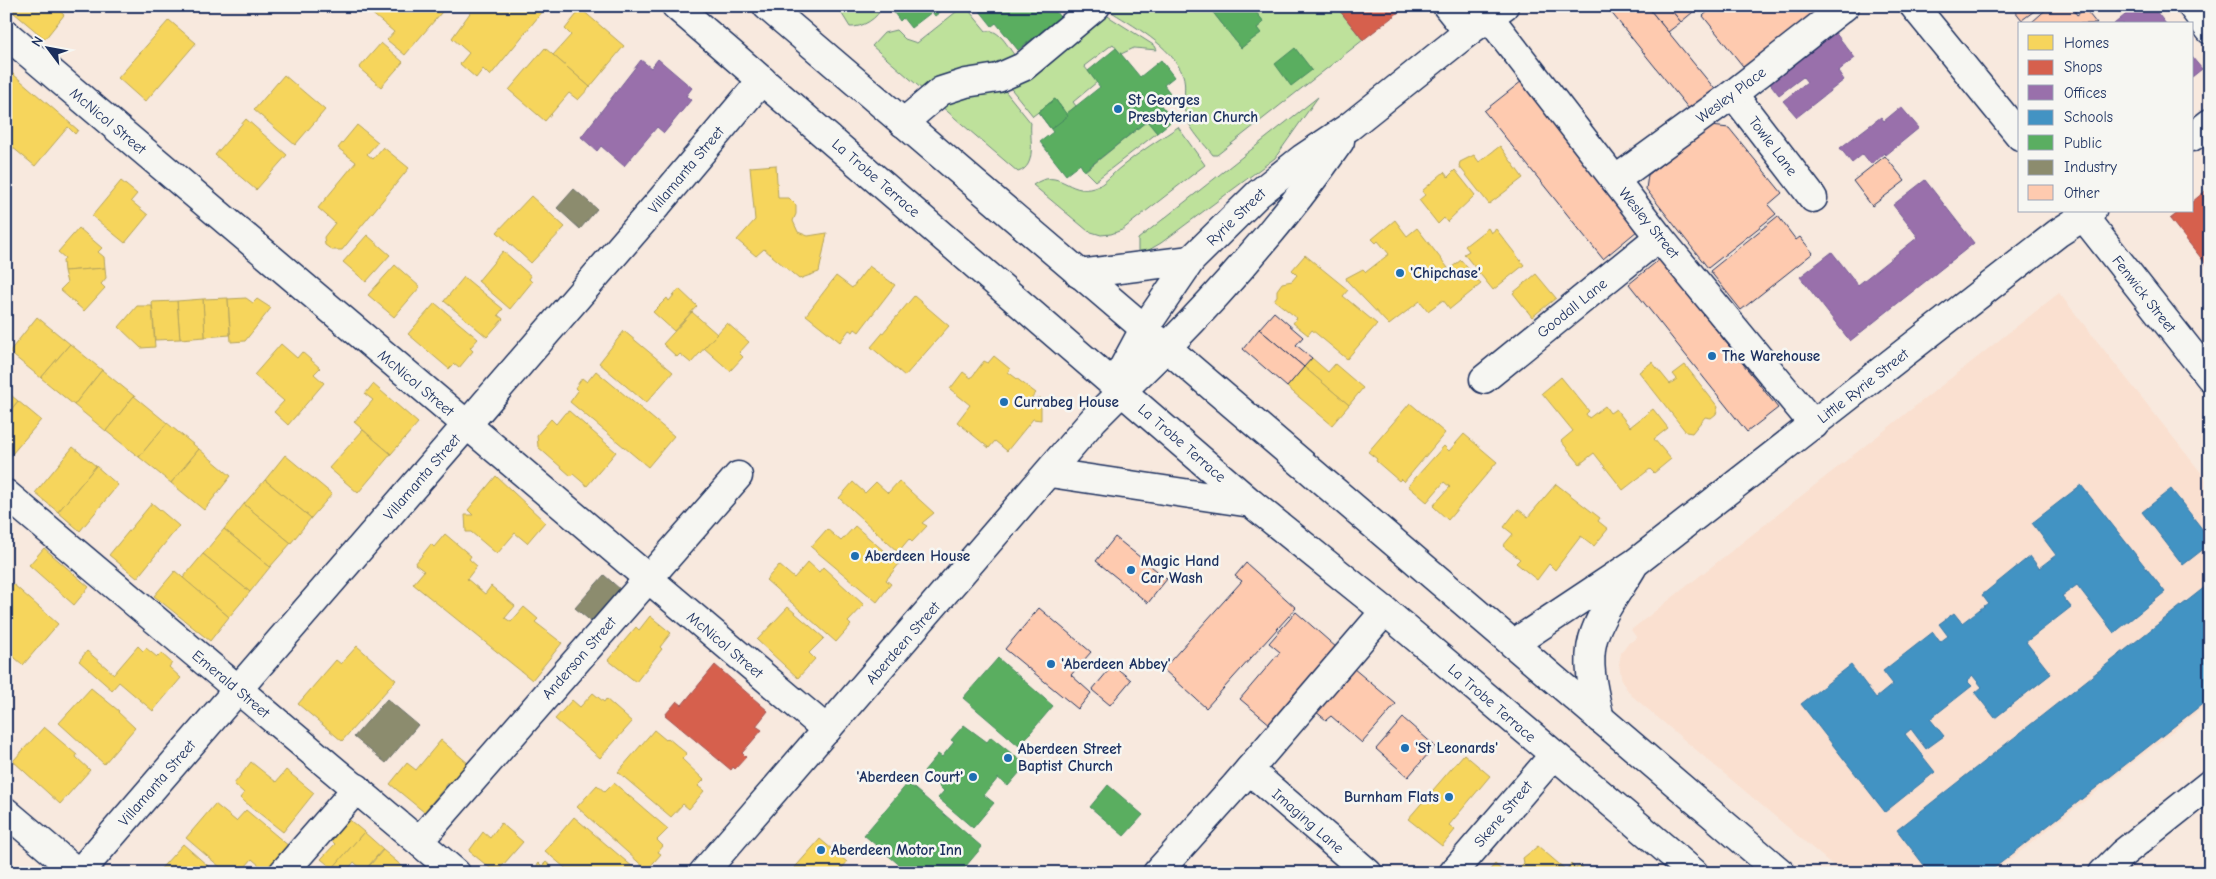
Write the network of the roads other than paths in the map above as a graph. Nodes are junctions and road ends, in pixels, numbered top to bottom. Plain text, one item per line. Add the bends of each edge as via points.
1 (676, 6) edge
2 (767, 6) edge
3 (1448, 6) edge
4 (1845, 6) edge
5 (1914, 6) edge
6 (2192, 6) edge
7 (1090, 9) edge
8 (1487, 18) edge
9 (2210, 30) edge
10 (6, 34) edge
11 (762, 80) junction
12 (1733, 94) junction
13 (903, 123) junction
14 (2210, 123) edge
15 (1349, 127) junction
16 (2018, 134) edge
17 (2194, 135) edge
18 (1615, 180) junction
19 (1813, 198) dead end
20 (2085, 213) edge
21 (1659, 237) junction
22 (1191, 260) junction
23 (1079, 274) junction
24 (1144, 329) junction
25 (1167, 347) junction
26 (2210, 378) edge
27 (1484, 380) dead end
28 (1119, 387) junction
29 (466, 425) junction
30 (1814, 425) junction
31 (1050, 473) junction
32 (738, 476) dead end
33 (6, 494) edge
34 (1251, 503) junction
35 (1635, 563) junction
36 (648, 579) junction
37 (1385, 611) junction
38 (1513, 644) junction
39 (237, 690) junction
40 (1600, 718) junction
41 (827, 730) junction
42 (1553, 756) junction
43 (1249, 770) junction
44 (2210, 784) edge
45 (357, 788) junction
46 (6, 812) edge
47 (419, 841) junction
48 (2122, 854) junction
49 (79, 873) edge
50 (283, 873) edge
51 (456, 873) edge
52 (704, 873) edge
53 (1157, 873) edge
54 (1368, 873) edge
55 (1453, 873) edge
56 (1694, 873) edge
57 (1781, 873) edge
58 (2083, 873) edge
59 (2103, 873) edge

1 - 11 main road, La Trobe Terrace
2 - 13 main road
3 - 8 main road, Wesley Street
4 - 12 main road, Wesley Place
5 - 16 main road
6 - 9 main road
7 - 13 main road via 1023,66 998,78 941,91
8 - 15 main road, Ryrie Street
8 - 18 main road, Wesley Street
10 - 29 main road, McNicol Street
11 - 28 main road, La Trobe Terrace
11 - 29 main road, Villamanta Street
12 - 18 main road, Wesley Place
12 - 19 main road, Towle Lane
13 - 23 main road
14 - 17 main road
15 - 22 main road, Ryrie Street via 1258,194
15 - 25 main road, Ryrie Street via 1256,248
18 - 21 main road, Wesley Street
20 - 26 main road, Fenwick Street
20 - 30 main road, Little Ryrie Street
21 - 27 main road, Goodall Lane
21 - 30 main road, Wesley Street
22 - 23 main road
22 - 24 main road, Ryrie Street
23 - 24 main road
24 - 25 main road
24 - 28 main road, Ryrie Street
25 - 28 main road, Ryrie Street
25 - 38 main road
28 - 31 main road, Aberdeen Street
28 - 34 main road, La Trobe Terrace
29 - 36 main road, McNicol Street
29 - 39 main road, Villamanta Street
30 - 35 main road, Little Ryrie Street
31 - 34 main road
31 - 41 main road, Aberdeen Street
32 - 36 main road, Anderson Street
33 - 39 main road, Emerald Street
34 - 37 main road, La Trobe Terrace
35 - 38 main road, Little Ryrie Street
35 - 40 main road, Little Ryrie Street via 1593,637 1591,675
36 - 41 main road, McNicol Street
36 - 47 main road, Anderson Street
37 - 42 main road, La Trobe Terrace
37 - 43 main road
38 - 40 main road
39 - 45 main road, Emerald Street
39 - 49 main road, Villamanta Street
40 - 57 main road
41 - 52 main road, Aberdeen Street
42 - 55 main road, Skene Street
42 - 56 main road, La Trobe Terrace
43 - 53 main road
43 - 54 main road, Imaging Lane
44 - 48 main road
45 - 47 main road, Emerald Street
45 - 50 main road
46 - 49 main road
47 - 51 main road, Emerald Street
48 - 58 main road
48 - 59 main road

